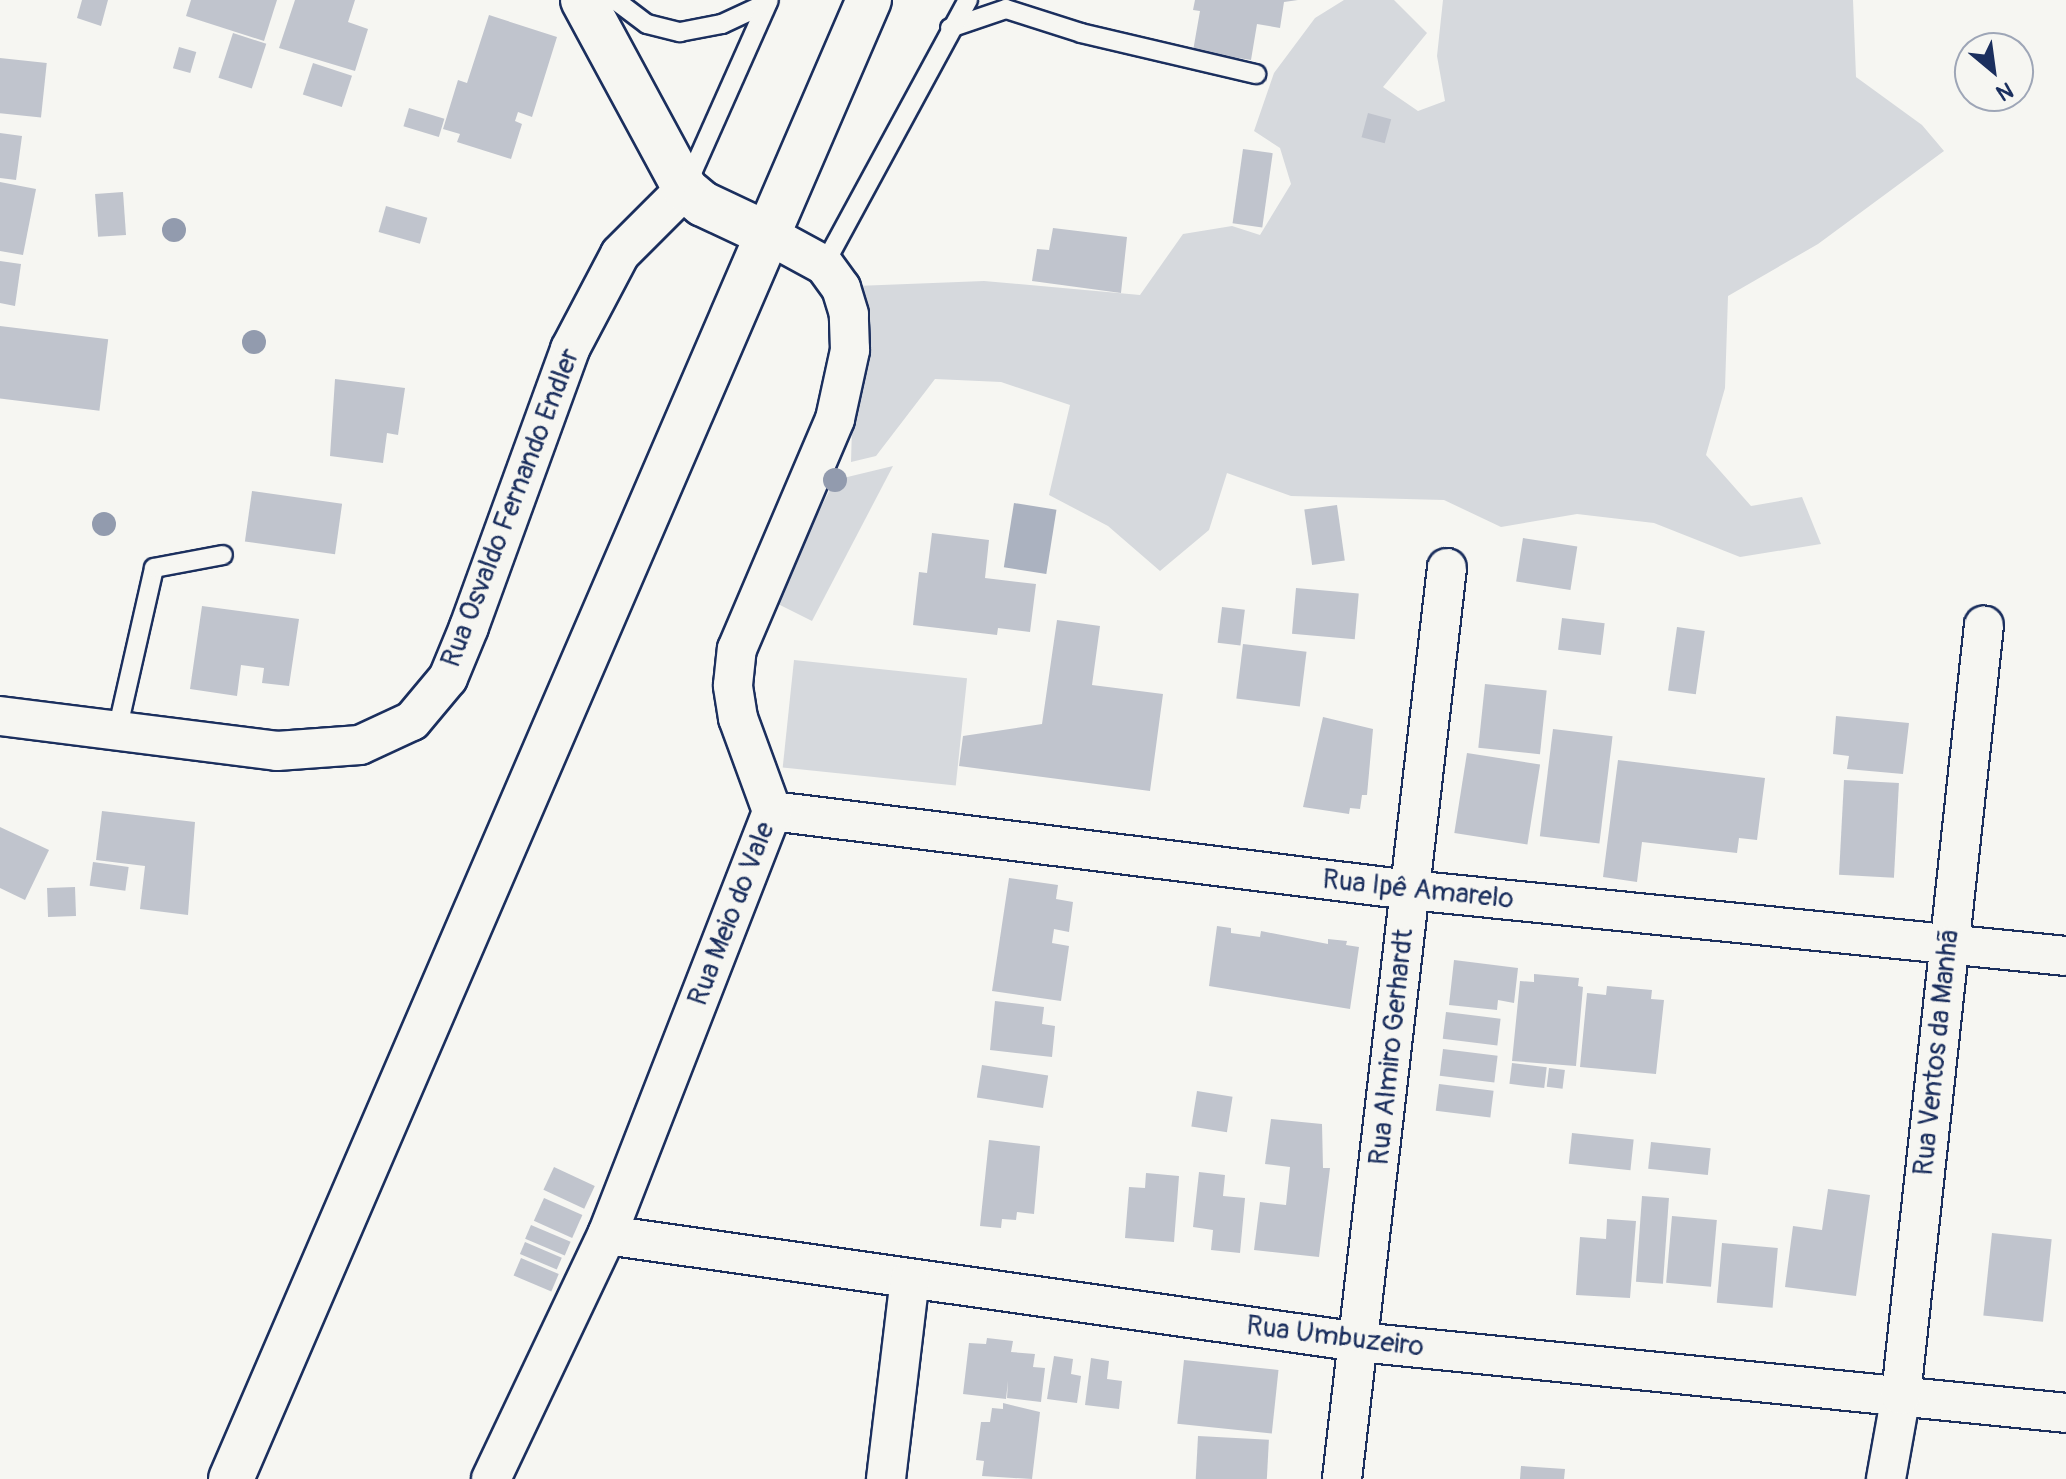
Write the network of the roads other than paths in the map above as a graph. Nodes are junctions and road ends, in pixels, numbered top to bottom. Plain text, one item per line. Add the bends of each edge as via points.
1 (583, 0) edge
2 (615, 0) edge
3 (869, 0) edge
4 (968, 0) edge
5 (768, 2) edge
6 (950, 28) junction
7 (1256, 74) dead end
8 (685, 189) junction
9 (765, 233) junction
10 (824, 265) junction
11 (223, 555) dead end
12 (1447, 568) dead end
13 (1984, 625) dead end
14 (0, 716) edge
15 (117, 731) junction
16 (772, 811) junction
17 (1410, 890) junction
18 (1948, 947) junction
19 (2066, 956) edge
20 (607, 1235) junction
21 (910, 1279) junction
22 (1359, 1342) junction
23 (1901, 1395) junction
24 (2066, 1413) edge
25 (231, 1479) edge
26 (491, 1479) edge
27 (886, 1479) edge
28 (1342, 1479) edge
29 (1886, 1479) edge

1 - 8 main road
2 - 5 lane via 647,24 680,32 722,24
3 - 9 main road
4 - 6 lane
5 - 8 lane
6 - 7 lane via 1006,9 1081,33
6 - 10 lane
8 - 9 main road via 714,210
8 - 15 street, Rua Osvaldo Fernando Endler via 620,254 570,349 448,678 412,721 360,745 277,751
9 - 10 street
9 - 25 main road
10 - 16 street, Rua Meio do Vale via 841,288 849,314 850,350 835,419 736,661 738,718
11 - 15 lane via 154,568
12 - 17 street, Rua Almiro Gerhardt
13 - 18 street, Rua Ventos da Manhã
14 - 15 street, Rua Osvaldo Fernando Endler
16 - 17 street, Rua Ipê Amarelo
16 - 20 street, Rua Meio do Vale
17 - 18 street, Rua Ipê Amarelo
17 - 22 street, Rua Almiro Gerhardt
18 - 19 street, Rua Ipê Amarelo
18 - 23 street, Rua Ventos da Manhã
20 - 21 street, Rua Umbuzeiro
20 - 26 street, Rua Meio do Vale
21 - 22 street, Rua Umbuzeiro
21 - 27 street
22 - 23 street, Rua Umbuzeiro
22 - 28 street, Rua Almiro Gerhardt
23 - 24 street, Rua Umbuzeiro
23 - 29 street, Rua Ventos da Manhã

